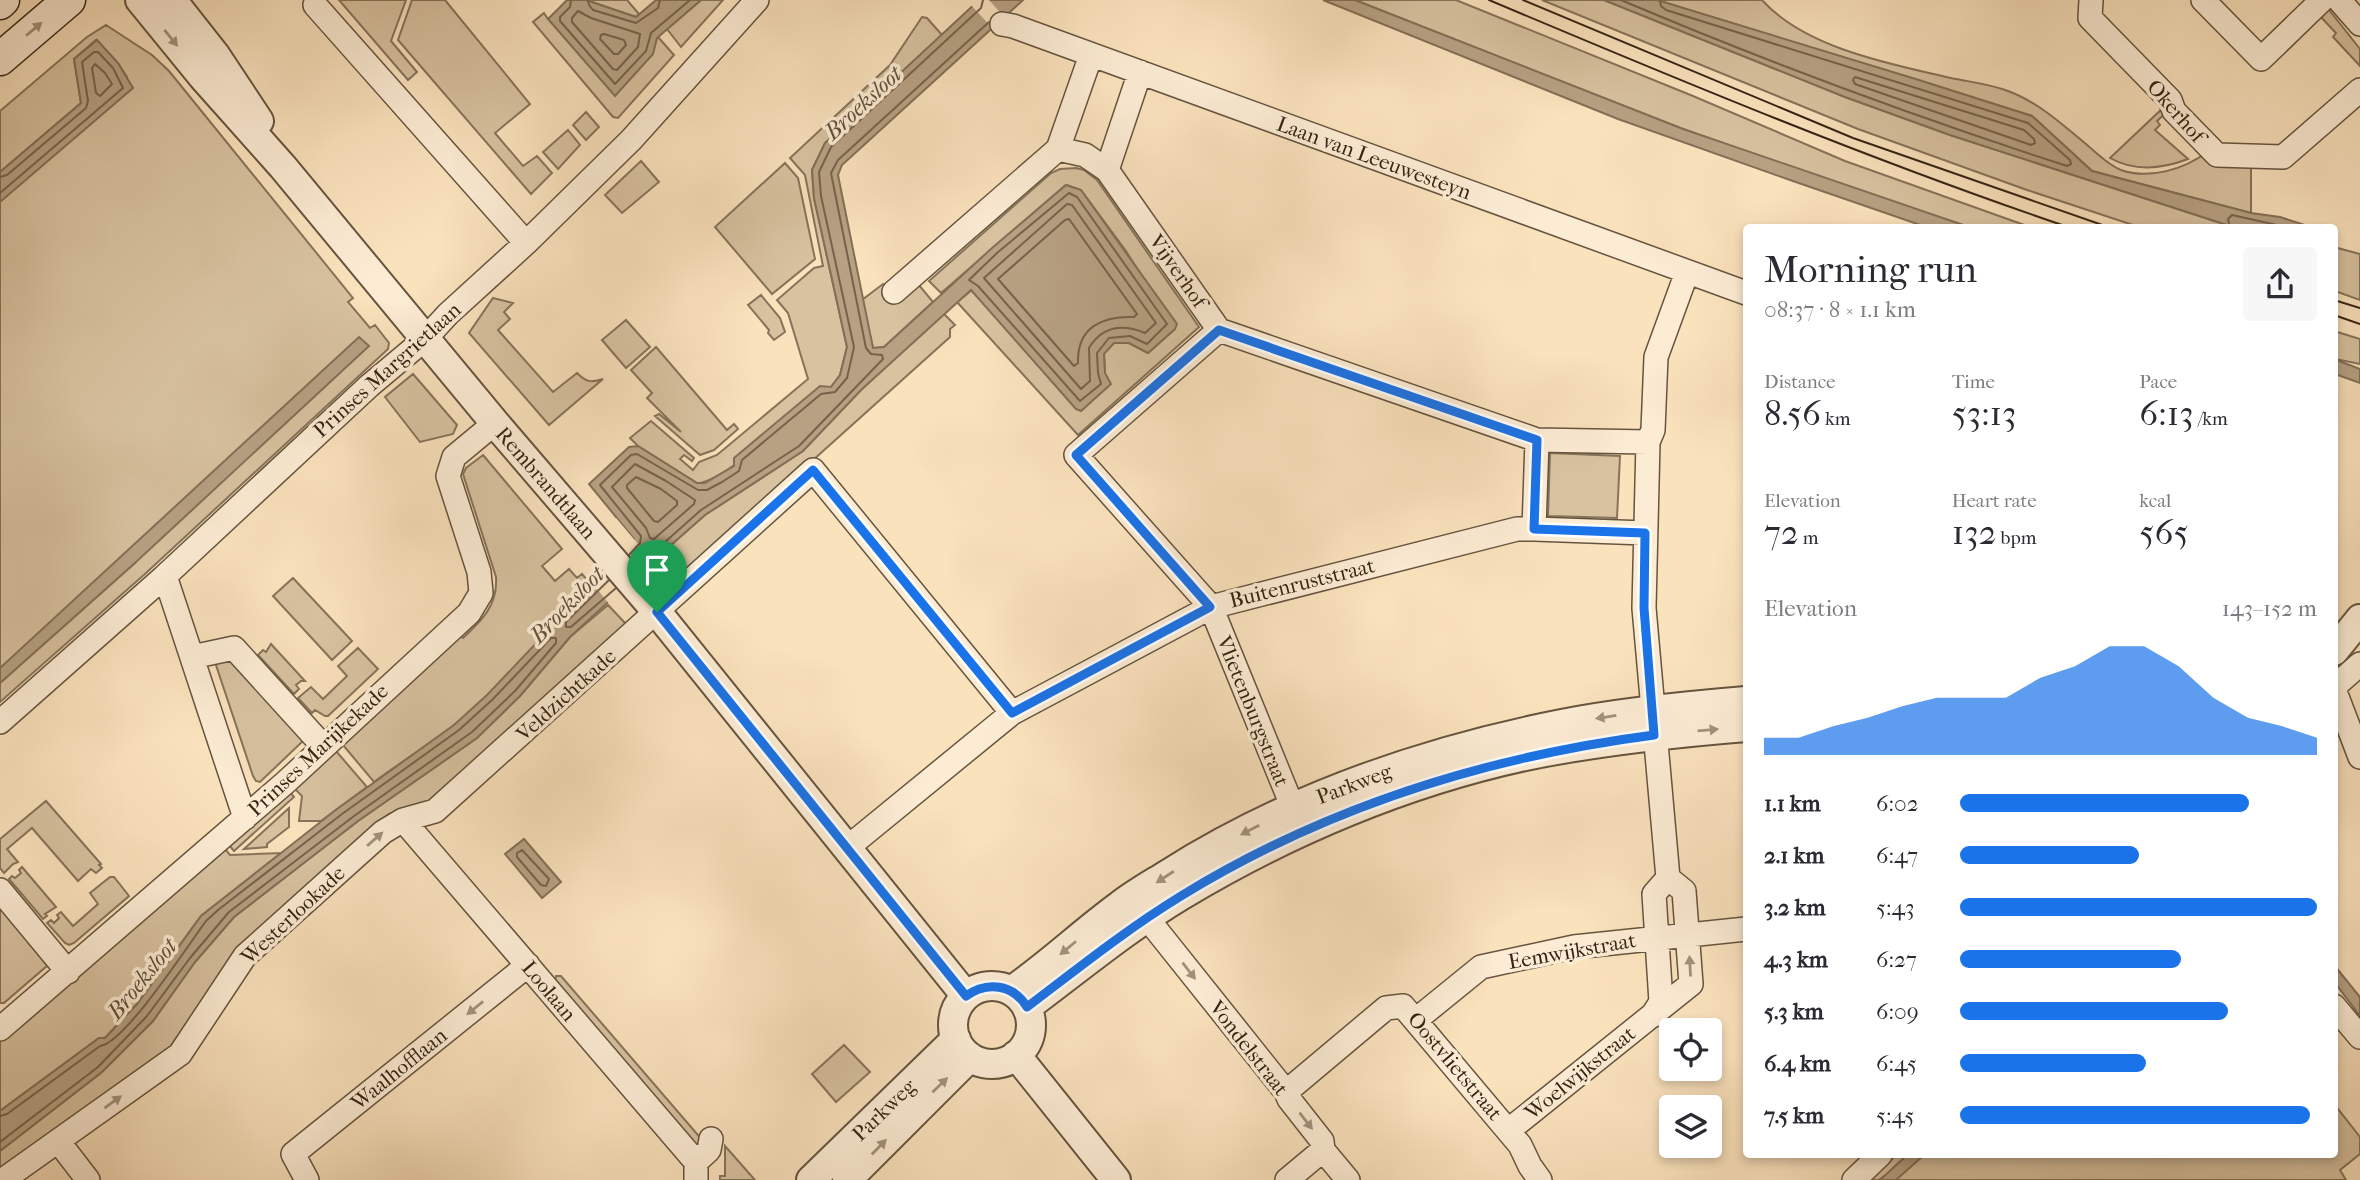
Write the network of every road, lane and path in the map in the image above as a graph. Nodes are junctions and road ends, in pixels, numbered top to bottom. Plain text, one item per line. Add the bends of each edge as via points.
1 (69, 0) edge
2 (140, 0) edge
3 (172, 0) edge
4 (757, 0) edge
5 (2091, 0) edge
6 (2203, 0) edge
7 (2322, 0) edge
8 (2340, 0) edge
9 (315, 5) dead end
10 (1002, 24) dead end
11 (2360, 24) edge
12 (1091, 54) junction
13 (0, 59) edge
14 (1140, 72) junction
15 (2360, 90) edge
16 (1058, 149) junction
17 (283, 167) junction
18 (1107, 170) junction
19 (526, 243) junction
20 (1687, 272) junction
21 (894, 292) dead end
22 (1743, 292) edge
23 (1219, 330) junction
24 (425, 339) junction
25 (495, 423) junction
26 (1537, 440) junction
27 (1648, 442) junction
28 (1076, 455) joint
29 (1534, 529) junction
30 (1645, 533) junction
31 (164, 576) junction
32 (650, 604) junction
33 (1210, 607) junction
34 (2360, 611) edge
35 (2338, 617) edge
36 (2360, 619) edge
37 (2338, 646) edge
38 (192, 657) junction
39 (2360, 664) edge
40 (2338, 684) edge
41 (2338, 699) edge
42 (1743, 702) edge
43 (1012, 713) junction
44 (0, 722) edge
45 (1653, 722) junction
46 (1743, 727) edge
47 (323, 746) junction
48 (2360, 757) edge
49 (1293, 808) junction
50 (245, 818) junction
51 (403, 820) junction
52 (846, 848) junction
53 (1668, 878) junction
54 (0, 890) edge
55 (1147, 918) junction
56 (1743, 929) edge
57 (1689, 934) junction
58 (1657, 937) junction
59 (528, 965) junction
60 (68, 972) junction
61 (966, 996) junction
62 (1019, 999) junction
63 (2338, 1011) edge
64 (1652, 1016) junction
65 (1417, 1019) junction
66 (0, 1029) edge
67 (2360, 1037) edge
68 (963, 1048) junction
69 (1016, 1055) junction
70 (1286, 1092) junction
71 (1509, 1130) junction
72 (710, 1139) dead end
73 (58, 1142) junction
74 (1323, 1150) junction
75 (1877, 1158) edge
76 (696, 1171) edge
77 (3, 1180) edge
78 (88, 1180) edge
79 (307, 1180) edge
80 (811, 1180) edge
81 (847, 1180) edge
82 (1116, 1180) edge
83 (1287, 1180) edge
84 (1348, 1180) edge
85 (1540, 1180) edge
86 (1854, 1180) edge

13 -> 1 main road
2 -> 17 street, Rembrandtlaan
3 - 17 street, Rembrandtlaan via 233,78
4 - 19 street, Prinses Margrietlaan via 631,140
5 - 15 street, Okerhof via 2090,18 2217,155 2283,157
6 - 7 street via 2261,59
8 - 11 street
9 - 19 street
10 - 12 street, Laan van Leeuwesteyn
12 - 14 street, Laan van Leeuwesteyn
12 - 16 street
14 - 18 street
14 - 20 street, Laan van Leeuwesteyn
16 - 18 street, Vijverhof via 1085,155
16 - 21 street
17 - 24 street, Rembrandtlaan
18 - 23 street, Vijverhof
19 - 24 street, Prinses Margrietlaan
20 - 22 street, Laan van Leeuwesteyn
20 - 27 street via 1656,357 1653,430
23 - 26 street
23 - 28 street, Vijverhof
24 - 25 street, Rembrandtlaan
24 - 31 street, Prinses Margrietlaan
25 - 32 street, Rembrandtlaan
25 - 47 street, Prinses Marijkekade via 454,457 448,476 479,572 481,593 469,613
26 - 27 street
26 - 29 street
27 - 30 street
28 - 33 street, Vlietenburgstraat
29 - 30 street, Buitenruststraat
29 - 33 street, Buitenruststraat via 1517,529
30 - 45 street via 1644,608
31 - 38 street
31 - 44 street, Prinses Margrietlaan
32 - 43 street, Veldzichtkade via 813,470
32 - 51 street, Veldzichtkade via 435,811
32 - 52 street, Rembrandtlaan
33 - 43 street, Buitenruststraat
33 - 49 street, Vlietenburgstraat
34 - 35 street
36 - 37 street
38 - 47 street via 234,648
38 - 50 street
39 - 40 street
41 - 48 street
42 - 45 street, Parkweg
43 - 52 street, Buitenruststraat
45 -> 46 street, Parkweg
45 -> 49 street, Parkweg via 1564,723 1474,744 1391,769
45 - 53 street
45 - 55 street, Parkweg via 1460,773 1390,797 1229,868
47 - 50 street, Prinses Marijkekade
49 -> 62 street, Parkweg via 1210,850 1120,905 1041,971
50 - 60 street, Prinses Marijkekade
51 - 59 street, Loolaan
73 -> 51 street, Westerlookade via 180,1054 245,956 383,832
52 - 61 street, Rembrandtlaan
53 - 57 street via 1684,891
53 - 58 street via 1654,894
54 - 60 street
55 - 62 street, Parkweg
55 -> 70 street, Vondelstraat
56 - 57 street, Eemwijkstraat
57 - 58 street, Eemwijkstraat
64 -> 57 street, Woelwijkstraat via 1691,984
58 - 64 street via 1661,1002
58 - 65 street, Eemwijkstraat via 1574,947 1481,967
59 - 76 street, Loolaan
59 -> 79 street, Waalhofflaan via 293,1154
60 - 66 street, Prinses Marijkekade
61 - 62 street via 987,986 1003,988
61 - 68 street via 955,1012 954,1030
62 - 69 street via 1030,1015 1030,1033
63 - 67 street
64 - 71 street, Woelwijkstraat
65 - 70 street, Oostvlietstraat via 1403,1006 1386,1008
65 - 71 street, Oostvlietstraat
68 - 69 street via 985,1063 1001,1063
68 - 80 street, Parkweg
81 -> 68 street, Parkweg via 911,1114
69 - 82 street
70 -> 74 street, Vondelstraat via 1322,1141
71 - 85 street, Oostvlietstraat
72 - 76 street, Loolaan
73 - 77 street, Westerlookade
73 - 78 street
74 - 83 street
74 - 84 street, Vondelstraat
75 - 86 street

